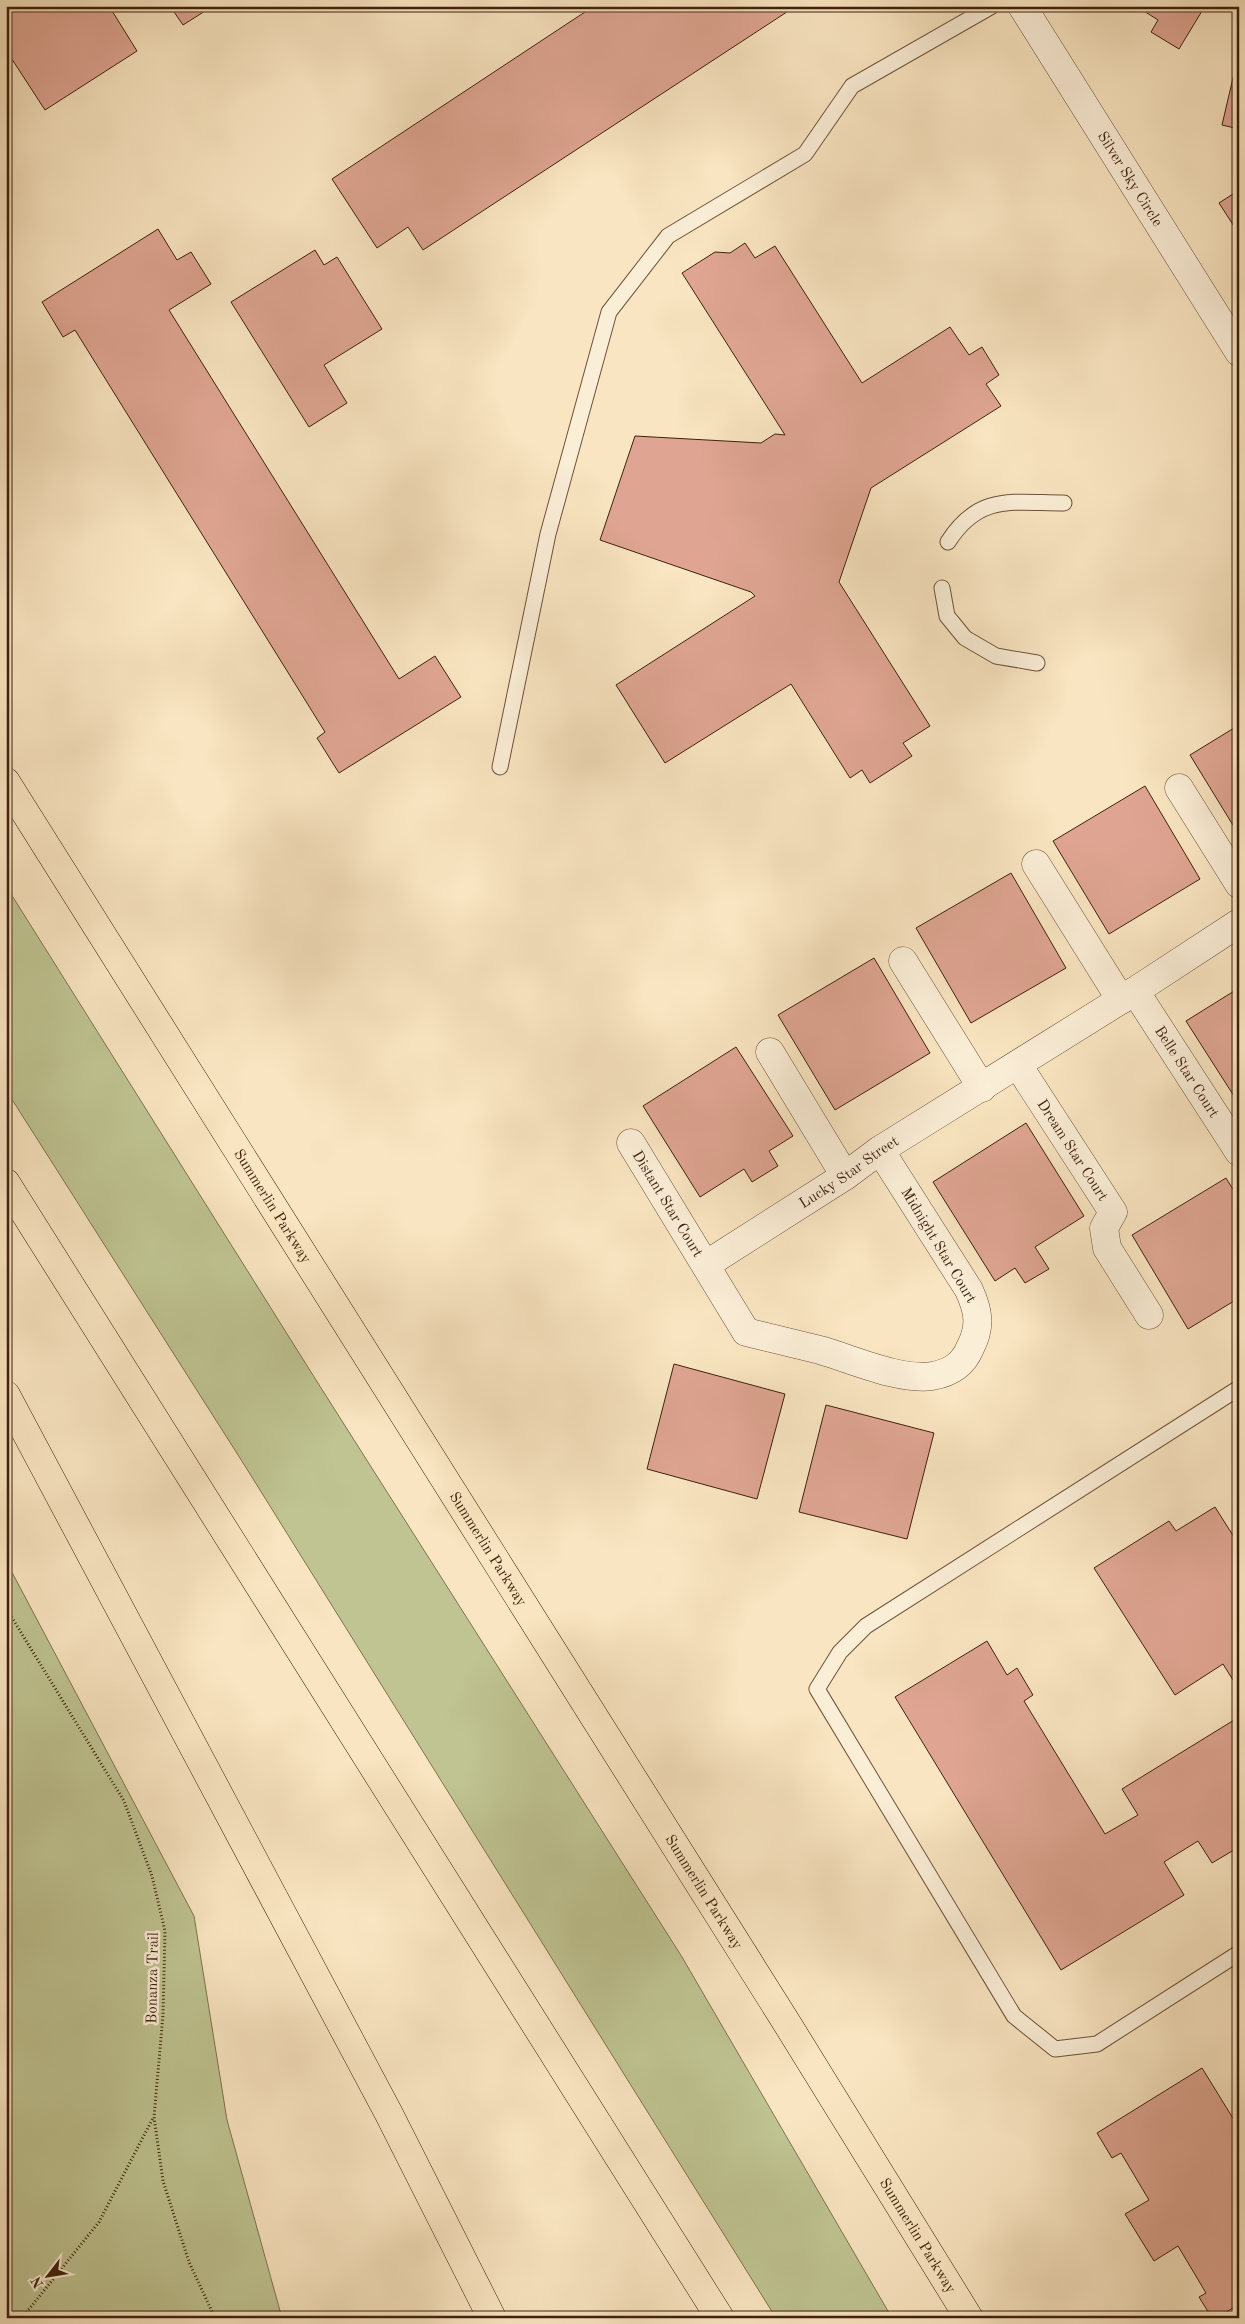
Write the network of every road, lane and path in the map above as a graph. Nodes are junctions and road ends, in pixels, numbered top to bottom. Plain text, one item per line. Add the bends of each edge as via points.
1 (992, 6) edge
2 (1022, 6) edge
3 (1239, 352) edge
4 (1064, 503) dead end
5 (948, 542) dead end
6 (942, 588) dead end
7 (1037, 663) dead end
8 (500, 767) dead end
9 (6, 782) edge
10 (1179, 788) dead end
11 (1036, 864) dead end
12 (1239, 884) edge
13 (1239, 923) edge
14 (903, 961) dead end
15 (1128, 995) junction
16 (770, 1052) dead end
17 (1018, 1065) junction
18 (982, 1088) junction
19 (631, 1143) dead end
20 (880, 1150) junction
21 (1239, 1152) edge
22 (845, 1176) junction
23 (6, 1182) edge
24 (707, 1264) junction
25 (1149, 1316) dead end
26 (1239, 1388) edge
27 (6, 1395) edge
28 (6, 1608) edge
29 (1239, 1953) edge
30 (154, 2117) junction
31 (22, 2318) edge
32 (215, 2318) edge
33 (492, 2318) edge
34 (720, 2318) edge
35 (969, 2318) edge

1 - 8 lane via 852,86 805,154 668,236 609,312 548,534
2 - 3 street, Silver Sky Circle
4 - 5 lane via 996,503 974,512 959,525
6 - 7 lane via 947,616 965,638 996,656
9 - 35 highway, Summerlin Parkway
10 - 12 street
11 - 15 street, Belle Star Court
13 - 15 street, Lucky Star Street
14 - 18 street
15 - 17 street, Lucky Star Street
15 - 21 street, Belle Star Court
16 - 22 street
17 - 18 street, Lucky Star Street
17 - 25 street, Dream Star Court via 1113,1212 1104,1228 1107,1248
18 - 20 street, Lucky Star Street
19 - 24 street, Distant Star Court
20 - 22 street, Lucky Star Street
20 - 24 street, Midnight Star Court via 978,1309 979,1325 974,1342 955,1369 932,1376 908,1376 746,1332
22 - 24 street, Lucky Star Street
23 - 34 highway
26 - 29 lane via 866,1626 840,1652 817,1689 1014,2016 1054,2049 1097,2044
27 - 33 highway via 375,2088
28 - 30 path, Bonanza Trail via 124,1801 152,1876 165,1931
30 - 31 path via 99,2222
30 - 32 path, Bonanza Trail via 163,2181 189,2262

